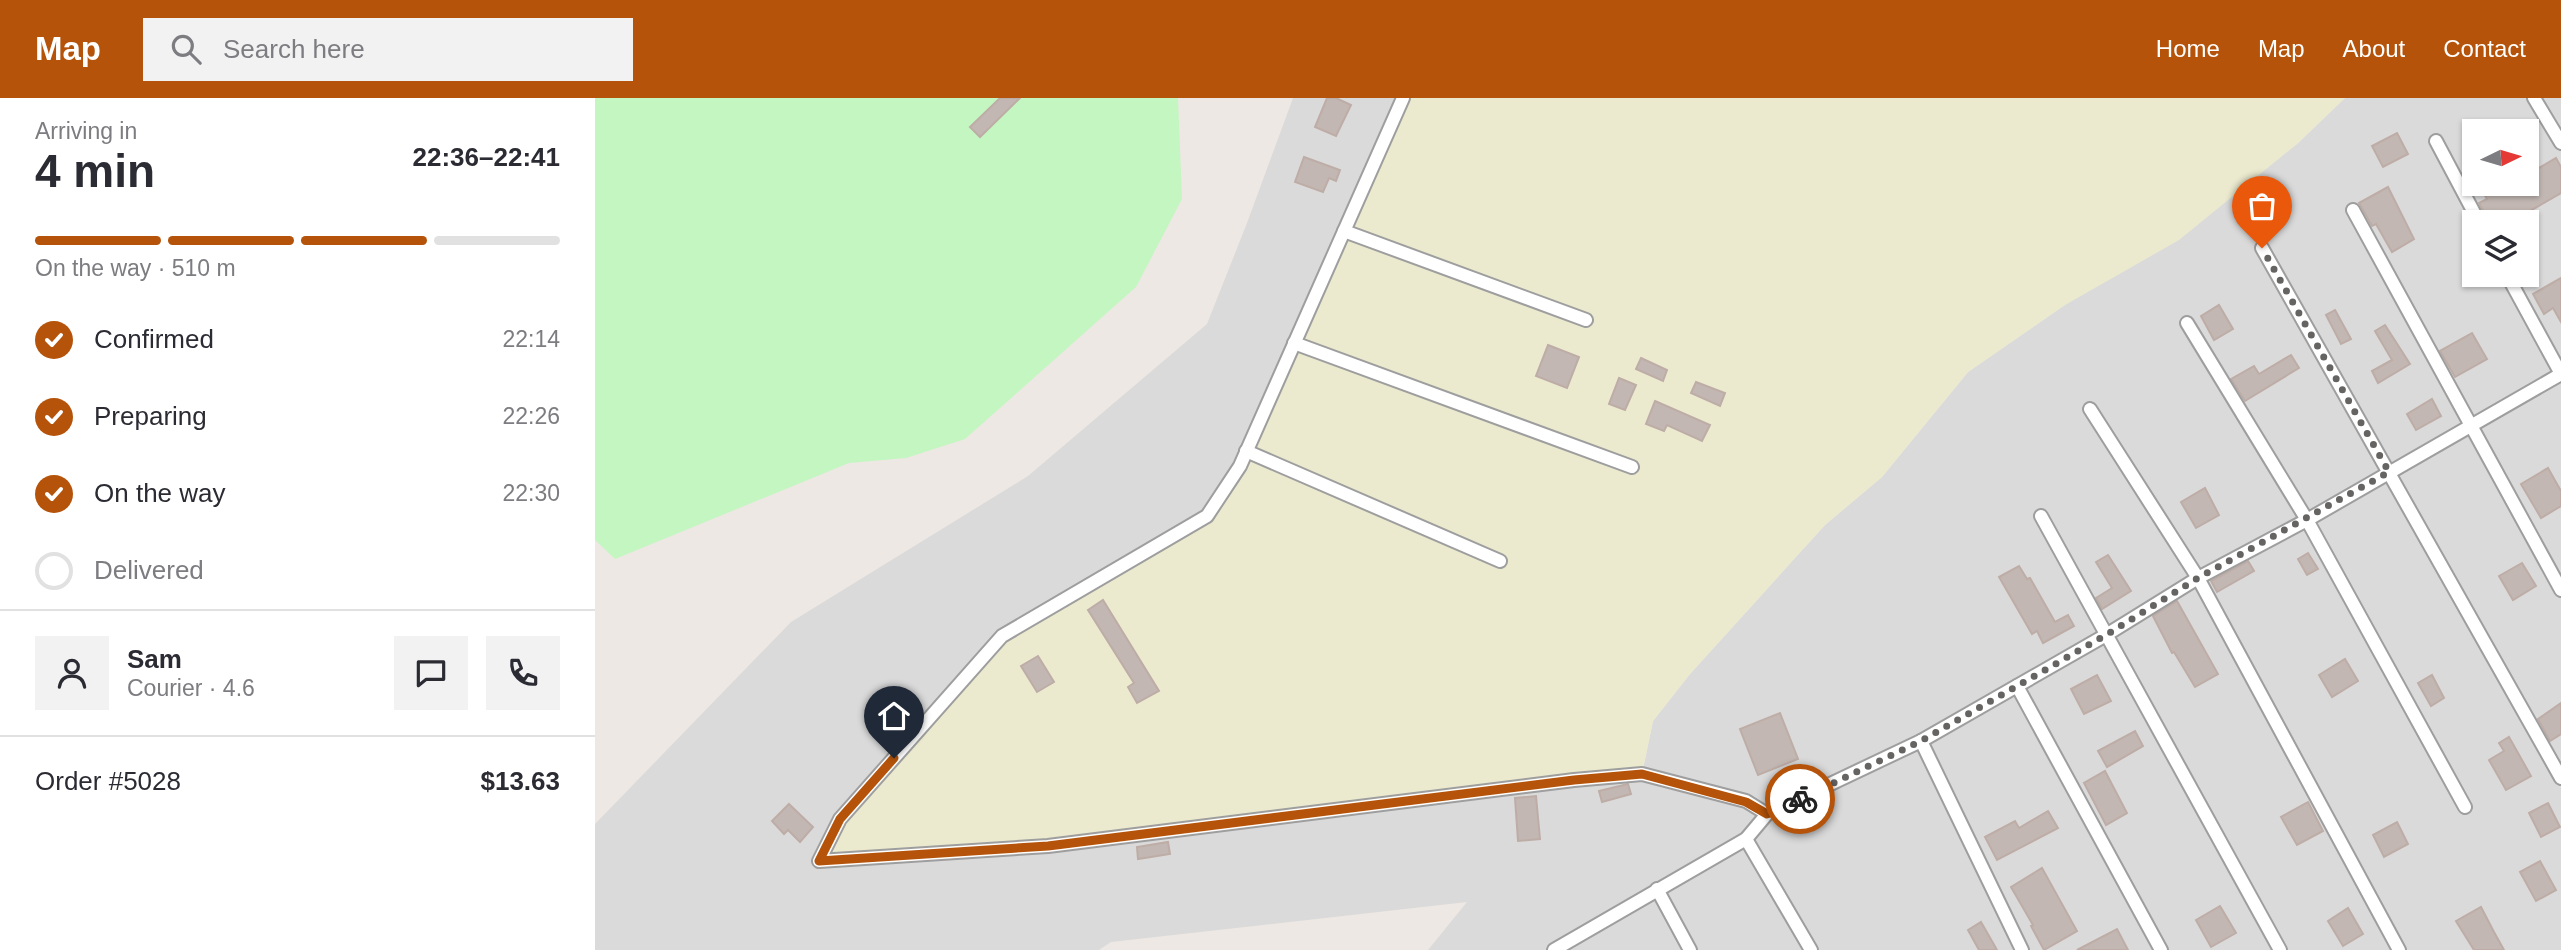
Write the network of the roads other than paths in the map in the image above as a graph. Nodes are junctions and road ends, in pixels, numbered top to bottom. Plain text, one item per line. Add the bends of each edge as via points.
1 (1403, 98) edge
2 (2534, 98) edge
3 (2556, 125) edge
4 (2435, 141) dead end
5 (2561, 143) edge
6 (2472, 210) edge
7 (2353, 211) dead end
8 (1344, 231) junction
9 (2262, 248) dead end
10 (2514, 287) edge
11 (1586, 320) dead end
12 (2187, 323) dead end
13 (1294, 343) junction
14 (2561, 374) edge
15 (2090, 409) dead end
16 (2471, 426) junction
17 (1246, 451) junction
18 (1632, 467) dead end
19 (2389, 472) junction
20 (2041, 516) dead end
21 (2308, 520) junction
22 (1500, 561) dead end
23 (2198, 578) junction
24 (2561, 590) edge
25 (2106, 635) junction
26 (2017, 686) junction
27 (1921, 741) junction
28 (2561, 778) edge
29 (2465, 807) dead end
30 (1767, 814) junction
31 (1746, 839) junction
32 (1657, 889) junction
33 (1554, 950) edge
34 (1689, 950) edge
35 (1811, 950) edge
36 (2022, 950) edge
37 (2161, 950) edge
38 (2280, 950) edge
39 (2399, 950) edge

1 - 8 street
2 - 3 street
3 - 5 street
4 - 6 street
7 - 16 street
8 - 11 street
8 - 13 street
9 - 19 street
10 - 14 street
12 - 21 street
13 - 17 street
13 - 18 street
14 - 16 street
15 - 23 street
16 - 19 street
16 - 24 street
17 - 22 street
17 - 30 street via 1207,516 1002,636 840,819 819,861 1048,846 1642,774 1746,802
19 - 21 street
19 - 28 street
20 - 25 street
21 - 23 street
21 - 29 street
23 - 25 street
23 - 39 street
25 - 26 street
25 - 38 street
26 - 27 street
26 - 37 street
27 - 30 street
27 - 36 street
30 - 31 street
31 - 32 street
31 - 35 street
32 - 33 street
32 - 34 street

